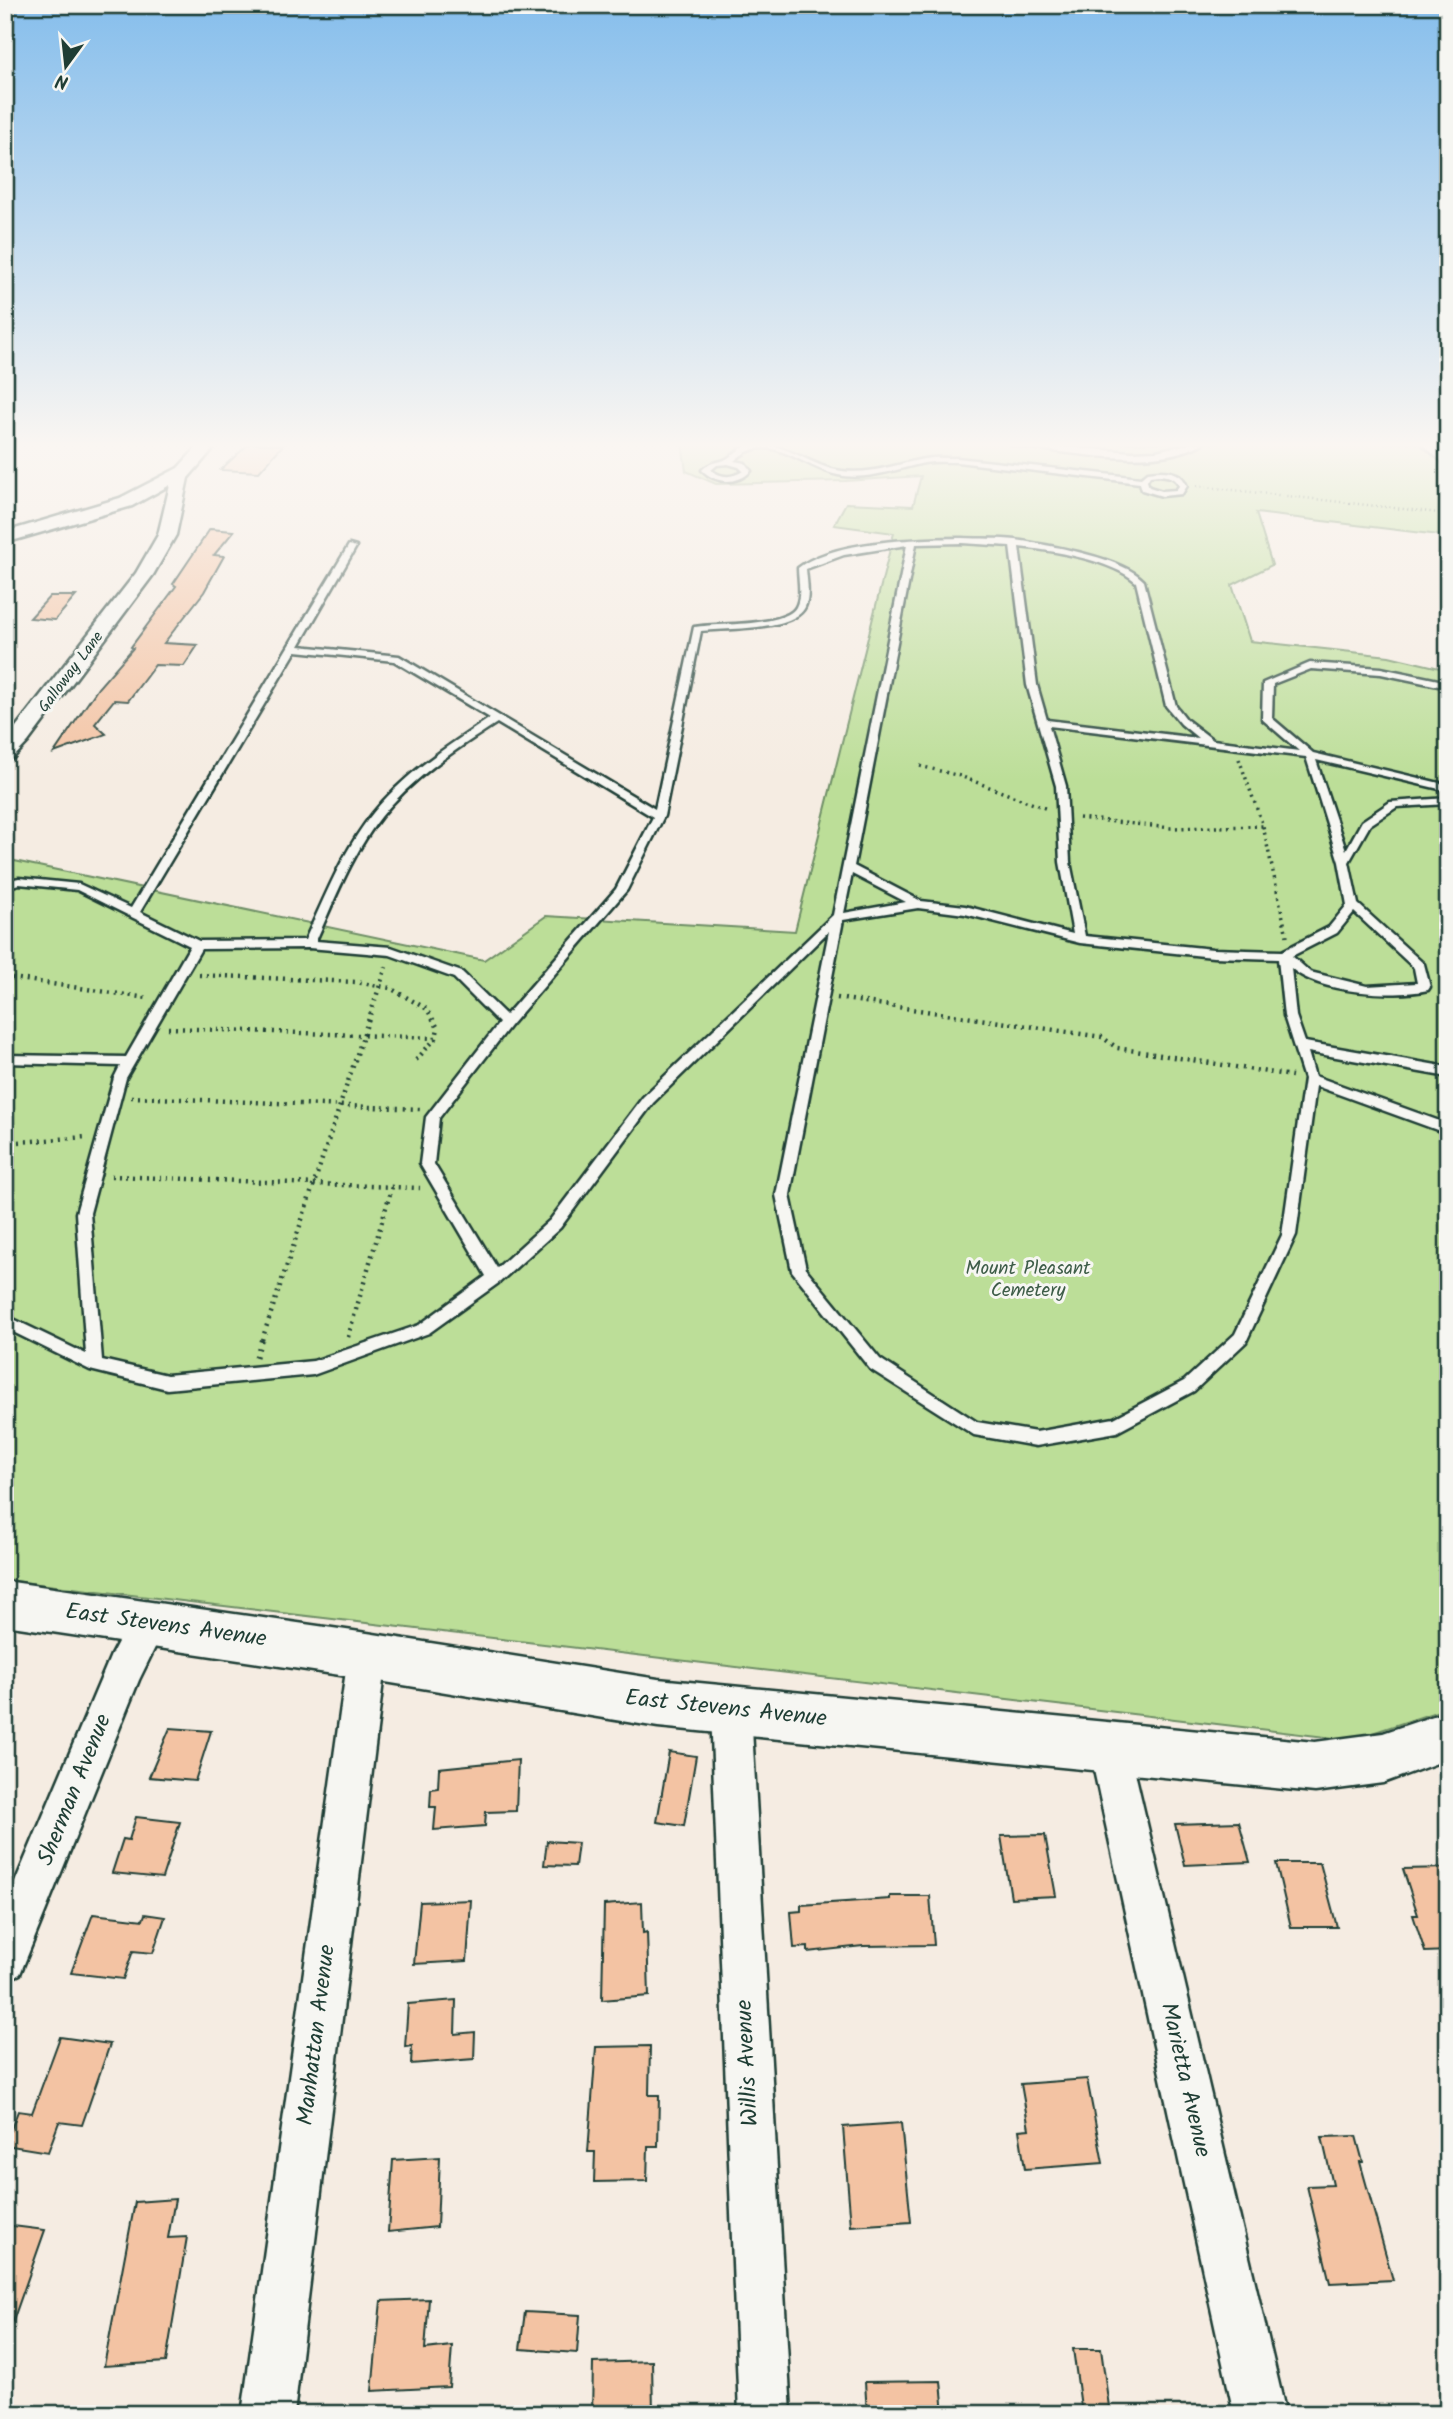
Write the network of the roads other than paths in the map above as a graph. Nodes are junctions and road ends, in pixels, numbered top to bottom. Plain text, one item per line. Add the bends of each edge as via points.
1 (155, 556) edge
2 (347, 556) edge
3 (831, 556) edge
4 (909, 556) edge
5 (1016, 556) edge
6 (1086, 556) edge
7 (293, 648) junction
8 (1448, 685) edge
9 (497, 718) junction
10 (1041, 722) junction
11 (1209, 742) junction
12 (5, 753) edge
13 (1310, 754) junction
14 (1448, 788) edge
15 (1448, 801) edge
16 (659, 816) junction
17 (1344, 862) junction
18 (847, 867) junction
19 (5, 885) edge
20 (918, 904) junction
21 (1353, 905) junction
22 (134, 913) junction
23 (836, 918) junction
24 (1080, 939) junction
25 (309, 944) junction
26 (197, 945) junction
27 (1287, 953) junction
28 (506, 1023) junction
29 (1300, 1046) junction
30 (5, 1059) edge
31 (129, 1062) junction
32 (1448, 1072) edge
33 (1310, 1079) junction
34 (1448, 1129) edge
35 (495, 1278) junction
36 (5, 1321) edge
37 (95, 1364) junction
38 (5, 1603) edge
39 (148, 1623) junction
40 (367, 1656) junction
41 (731, 1711) junction
42 (1448, 1735) edge
43 (1109, 1747) junction
44 (5, 1959) edge
45 (268, 2414) edge
46 (765, 2414) edge
47 (1260, 2414) edge

1 - 12 street, Galloway Lane via 21,738
2 - 7 lane
3 - 16 lane via 802,568 799,611 785,620 697,629
4 - 18 lane
5 - 10 lane
6 - 11 lane via 1134,573 1140,581 1171,706
7 - 9 lane via 396,657
7 - 22 lane
8 - 13 lane via 1381,671 1310,666 1268,683 1267,719
9 - 16 lane
9 - 25 lane via 408,782 365,831
10 - 11 lane
10 - 24 lane via 1061,786 1065,862
11 - 13 lane
13 - 14 lane
13 - 17 lane
15 - 17 lane via 1394,804 1366,824
16 - 28 lane via 621,890
17 - 21 lane
18 - 20 lane
18 - 23 lane
19 - 22 lane via 19,881 79,887
20 - 23 lane
20 - 24 lane via 965,910
21 - 27 lane via 1333,930
21 - 27 lane via 1420,967 1424,987 1367,990 1306,975
22 - 26 lane
23 - 33 lane via 783,1195 799,1271 875,1364 974,1428 1036,1439 1117,1425 1189,1386 1241,1338 1289,1235
23 - 35 lane via 648,1100 555,1224
24 - 27 lane via 1213,953
25 - 26 lane
25 - 28 lane via 391,951 458,975
26 - 31 lane
27 - 29 lane via 1290,1016
28 - 35 lane via 433,1116 427,1164
29 - 32 lane
29 - 33 lane
30 - 31 lane
31 - 37 lane via 120,1078 83,1213
33 - 34 lane
35 - 37 lane via 424,1329 313,1368 167,1382
36 - 37 lane
38 - 39 street, East Stevens Avenue
39 - 40 street, East Stevens Avenue
39 - 44 street, Sherman Avenue via 125,1668
40 - 41 street, East Stevens Avenue
40 - 45 street, Manhattan Avenue
41 - 43 street, East Stevens Avenue
41 - 46 street, Willis Avenue
42 - 43 street, East Stevens Avenue via 1383,1758 1315,1767
43 - 47 street, Marietta Avenue

